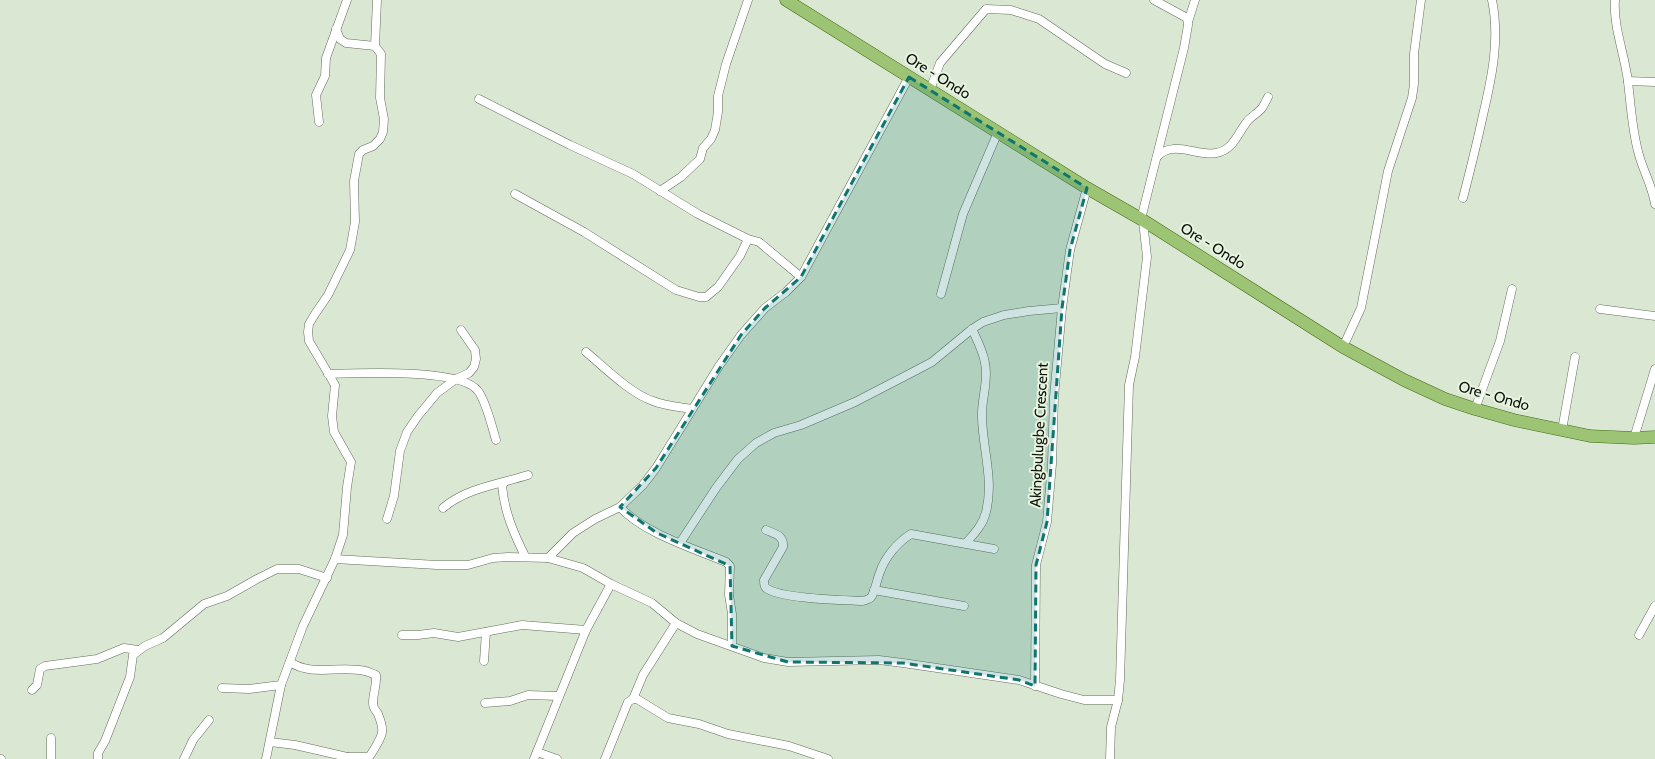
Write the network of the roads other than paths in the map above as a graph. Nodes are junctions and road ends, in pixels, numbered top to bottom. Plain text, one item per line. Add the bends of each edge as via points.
1 (347, 0) edge
2 (377, 0) edge
3 (748, 0) edge
4 (786, 0) edge
5 (1154, 0) edge
6 (1195, 0) edge
7 (1421, 0) edge
8 (1492, 0) edge
9 (1615, 0) edge
10 (1188, 22) junction
11 (336, 29) junction
12 (375, 46) junction
13 (1126, 73) dead end
14 (909, 77) junction
15 (1628, 81) junction
16 (1655, 82) edge
17 (930, 90) junction
18 (1268, 97) dead end
19 (479, 99) dead end
20 (319, 122) dead end
21 (998, 132) junction
22 (1157, 156) junction
23 (1087, 188) junction
24 (1654, 188) edge
25 (660, 191) junction
26 (515, 194) dead end
27 (1463, 198) dead end
28 (1655, 204) edge
29 (1142, 220) junction
30 (748, 239) junction
31 (801, 277) junction
32 (1512, 289) dead end
33 (941, 294) dead end
34 (1062, 308) junction
35 (1600, 309) dead end
36 (1655, 316) edge
37 (972, 329) junction
38 (461, 330) dead end
39 (1343, 347) junction
40 (586, 352) dead end
41 (1575, 357) dead end
42 (1655, 369) edge
43 (328, 374) junction
44 (456, 379) junction
45 (692, 409) junction
46 (1475, 410) junction
47 (1562, 430) junction
48 (1655, 437) edge
49 (1634, 438) junction
50 (496, 440) dead end
51 (528, 475) dead end
52 (504, 483) junction
53 (620, 507) junction
54 (443, 508) dead end
55 (388, 520) dead end
56 (766, 530) dead end
57 (680, 542) junction
58 (966, 543) junction
59 (994, 549) dead end
60 (525, 556) junction
61 (548, 558) junction
62 (335, 559) junction
63 (327, 578) junction
64 (611, 584) junction
65 (874, 590) junction
66 (964, 606) dead end
67 (1655, 606) edge
68 (676, 623) junction
69 (586, 630) junction
70 (486, 632) junction
71 (402, 635) dead end
72 (1639, 635) dead end
73 (732, 646) junction
74 (138, 650) junction
75 (484, 661) dead end
76 (290, 662) junction
77 (281, 685) junction
78 (1035, 686) junction
79 (222, 688) dead end
80 (32, 690) dead end
81 (559, 696) junction
82 (633, 699) junction
83 (1118, 700) junction
84 (485, 704) dead end
85 (209, 720) dead end
86 (51, 738) dead end
87 (270, 742) junction
88 (535, 755) edge
89 (347, 758) edge
90 (51, 759) edge
91 (98, 759) edge
92 (184, 759) edge
93 (266, 759) edge
94 (557, 759) edge
95 (605, 759) edge
96 (828, 759) edge
97 (1110, 759) edge

1 - 11 street
2 - 12 street
3 - 25 street via 726,64 711,140 703,148 700,159 681,177
4 - 14 main road, Ore - Ondo
5 - 10 street via 1184,15
6 - 10 street
7 - 39 street via 1414,54 1412,98 1388,171 1361,308
8 - 27 street via 1496,34 1495,54
9 - 15 street via 1615,13
10 - 22 street
11 - 12 street via 340,39 346,43
11 - 20 street via 326,58 325,76 316,95
12 - 43 street via 381,54 380,98 384,119 383,132 373,146 359,154 354,180 355,222 350,250 328,295 309,324 308,341
13 - 17 street via 1105,64 1039,19 1011,10 986,9 940,63
14 - 17 main road, Ore - Ondo
14 - 31 street
15 - 16 street
15 - 24 street via 1639,155
17 - 21 main road, Ore - Ondo
18 - 22 street via 1263,107 1246,122 1226,150 1206,154 1174,149
19 - 25 street via 632,174
21 - 23 main road, Ore - Ondo
21 - 33 street via 963,214
22 - 29 street
23 - 29 main road, Ore - Ondo
23 - 34 street, Akingbulugbe Crescent via 1070,250
24 - 28 street
25 - 30 street
26 - 30 street via 584,232 676,290 699,297 706,297 718,287 740,256
29 - 39 main road, Ore - Ondo
29 - 83 street via 1147,257 1135,357 1129,385
30 - 31 street via 760,242
31 - 45 street via 765,308 741,335
32 - 46 street via 1500,342
34 - 37 street via 1004,315 983,322
34 - 78 street, Akingbulugbe Crescent via 1047,522 1036,565
35 - 36 street
37 - 57 street via 932,362 855,402 801,425 774,433 756,443 738,459
37 - 58 street via 985,362 987,376 982,418 989,478 986,514 979,528
38 - 44 street via 475,350 476,359 469,373
39 - 46 main road, Ore - Ondo via 1404,380
40 - 45 street via 637,393 651,401
41 - 47 street
42 - 49 street
43 - 44 street via 427,375
43 - 62 street via 335,385 332,416 334,432 351,462 343,535
44 - 50 street via 478,390
44 - 55 street via 437,393 407,432 400,451
45 - 53 street via 648,479
46 - 47 main road, Ore - Ondo
47 - 49 main road, Ore - Ondo via 1590,436
48 - 49 main road, Ore - Ondo
51 - 52 street
52 - 54 street via 473,491
52 - 60 street via 503,493 509,521
53 - 57 street via 635,520 657,533
53 - 61 street via 573,533
56 - 65 street via 784,541 764,580 766,588 780,594 799,597 862,601 870,600
57 - 73 street via 730,566
58 - 59 street
58 - 65 street via 911,534 886,559
60 - 61 street
60 - 62 street via 493,558 468,565
61 - 64 street via 583,568
62 - 63 street
63 - 74 street via 299,569 277,569 227,596 204,604 162,638
63 - 76 street via 303,626
64 - 68 street via 652,603
64 - 69 street
65 - 66 street
67 - 72 street
68 - 73 street via 697,634
68 - 82 street via 643,675
69 - 70 street via 522,626
69 - 81 street
70 - 71 street via 458,637 434,632
70 - 75 street
73 - 78 street via 764,658 788,662 902,662 1019,680
74 - 80 street via 124,648 97,659 45,666 40,669 37,685
74 - 91 street via 133,655 130,677 106,741 98,753
76 - 77 street
76 - 89 street via 303,668 358,670 376,675 373,704 382,724 382,733 369,757
77 - 79 street via 249,689
77 - 87 street
78 - 83 street via 1084,700
81 - 84 street via 528,695 510,701
81 - 88 street
82 - 95 street via 628,702
82 - 96 street via 668,718 788,746
83 - 97 street via 1111,727
85 - 92 street via 193,740
86 - 90 street
87 - 89 street via 295,745
87 - 93 street
88 - 94 street

